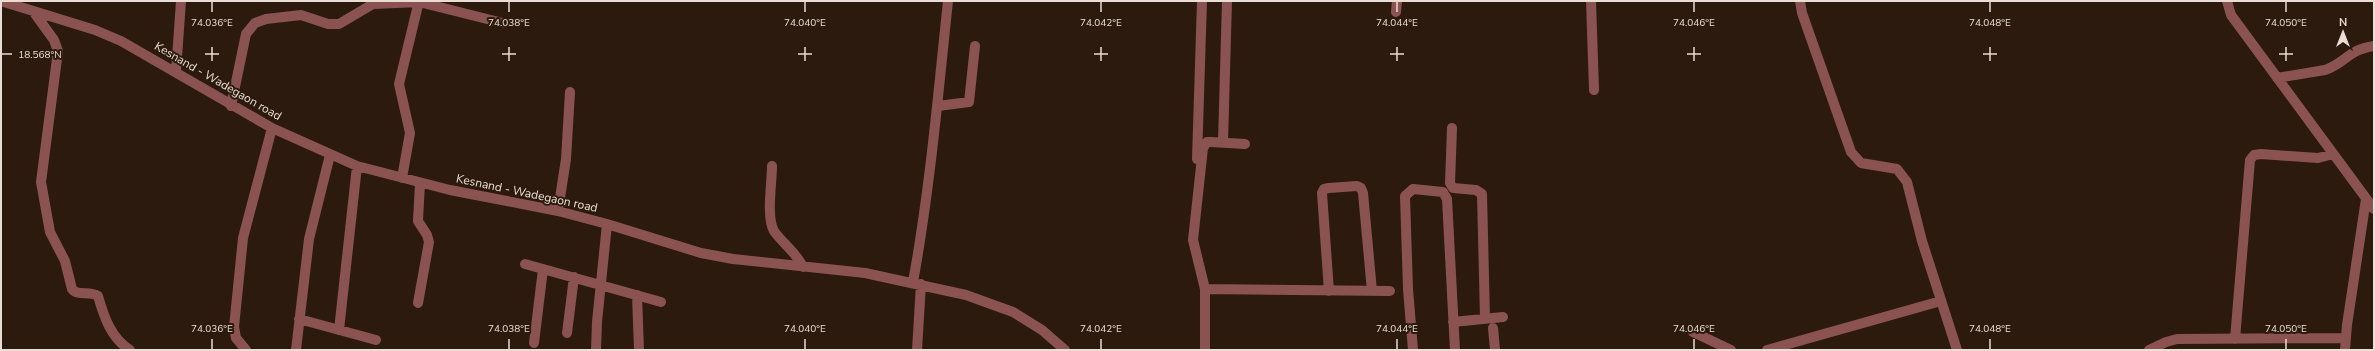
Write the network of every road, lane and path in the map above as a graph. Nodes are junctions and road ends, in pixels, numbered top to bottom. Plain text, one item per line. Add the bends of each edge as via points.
1 (181, 1) edge
2 (948, 1) edge
3 (1202, 1) edge
4 (1227, 1) edge
5 (1397, 1) edge
6 (1591, 1) edge
7 (1800, 1) edge
8 (2227, 1) edge
9 (3, 2) edge
10 (419, 2) edge
11 (33, 11) junction
12 (1396, 12) dead end
13 (503, 23) dead end
14 (975, 46) dead end
15 (2374, 46) edge
16 (176, 72) junction
17 (2277, 78) junction
18 (1594, 90) dead end
19 (570, 92) dead end
20 (232, 106) junction
21 (938, 106) junction
22 (272, 128) junction
23 (1452, 128) dead end
24 (1223, 142) junction
25 (1245, 144) dead end
26 (2333, 154) junction
27 (330, 155) junction
28 (357, 166) junction
29 (772, 166) dead end
30 (1201, 168) junction
31 (402, 178) junction
32 (420, 183) junction
33 (1451, 185) junction
34 (1444, 194) junction
35 (2366, 199) junction
36 (2374, 208) edge
37 (558, 211) junction
38 (607, 224) junction
39 (525, 264) dead end
40 (804, 267) junction
41 (543, 269) junction
42 (574, 277) junction
43 (917, 283) junction
44 (600, 284) junction
45 (1205, 289) junction
46 (1329, 290) junction
47 (1372, 291) junction
48 (1390, 291) dead end
49 (637, 295) junction
50 (1941, 301) junction
51 (661, 302) dead end
52 (418, 303) dead end
53 (1503, 317) dead end
54 (1485, 318) junction
55 (299, 319) junction
56 (1453, 322) junction
57 (1493, 328) dead end
58 (339, 330) junction
59 (1693, 332) dead end
60 (567, 333) dead end
61 (2346, 338) junction
62 (2235, 339) junction
63 (376, 340) dead end
64 (534, 343) dead end
65 (1790, 347) edge
66 (130, 350) edge
67 (246, 350) edge
68 (296, 350) edge
69 (596, 350) edge
70 (640, 350) edge
71 (917, 350) edge
72 (1065, 350) edge
73 (1205, 350) edge
74 (1413, 350) edge
75 (1455, 350) edge
76 (1495, 350) edge
77 (1731, 350) edge
78 (1767, 350) edge
79 (1957, 350) edge
80 (2149, 350) edge
81 (2345, 350) edge

1 - 16 street
2 - 21 street
3 - 30 street via 1196,145
4 - 24 street
5 - 12 street
6 - 18 street
7 - 50 street via 1851,152 1861,163 1897,170 1907,182
8 - 17 street via 2231,15
9 - 11 street, Kesnand - Wadegaon road
10 - 13 street
10 - 20 street via 373,4 339,24 328,24 301,15 266,19 255,23 246,34
10 - 31 street via 399,84 410,133
11 - 16 street, Kesnand - Wadegaon road via 95,30 121,41
11 - 66 street via 54,40 58,51 41,170 43,198 50,232 65,261 72,289 78,294 90,292 98,296 112,334
14 - 21 street via 968,102
15 - 17 street via 2354,51 2326,70
16 - 20 street, Kesnand - Wadegaon road
17 - 26 street
19 - 37 street via 566,159
20 - 22 street, Kesnand - Wadegaon road
21 - 43 street
22 - 27 street, Kesnand - Wadegaon road
22 - 67 street via 243,238 234,327 236,338
23 - 33 street
24 - 25 street
24 - 30 street via 1204,144
26 - 35 street
26 - 62 street via 2318,158 2261,154 2254,155 2250,160
27 - 28 street, Kesnand - Wadegaon road
27 - 55 street via 309,239
28 - 31 street, Kesnand - Wadegaon road
28 - 58 street
29 - 40 street via 772,224
30 - 45 street via 1193,240
31 - 32 street, Kesnand - Wadegaon road
32 - 37 street, Kesnand - Wadegaon road
32 - 52 street via 418,221 427,235 428,242
33 - 34 street
33 - 54 street via 1453,188 1476,190 1482,194
34 - 56 street via 1447,199
34 - 74 street via 1436,190 1413,189 1405,196
35 - 36 street
35 - 61 street
37 - 38 street, Kesnand - Wadegaon road
38 - 40 street, Kesnand - Wadegaon road via 701,253
38 - 44 street
39 - 41 street
40 - 43 street, Kesnand - Wadegaon road via 865,273
41 - 42 street
41 - 64 street
42 - 44 street
42 - 60 street
43 - 71 street
43 - 72 street, Kesnand - Wadegaon road via 966,295 1013,312 1042,330
44 - 49 street
44 - 69 street
45 - 46 street
45 - 73 street
46 - 47 street
46 - 47 street via 1322,193 1324,189 1357,186 1363,193
47 - 48 street
49 - 51 street
49 - 70 street
50 - 65 street
50 - 79 street
53 - 54 street
54 - 56 street
55 - 58 street
55 - 68 street
56 - 75 street
57 - 76 street
58 - 63 street
59 - 77 street
61 - 62 street
61 - 81 street
62 - 80 street via 2177,339
65 - 78 street

